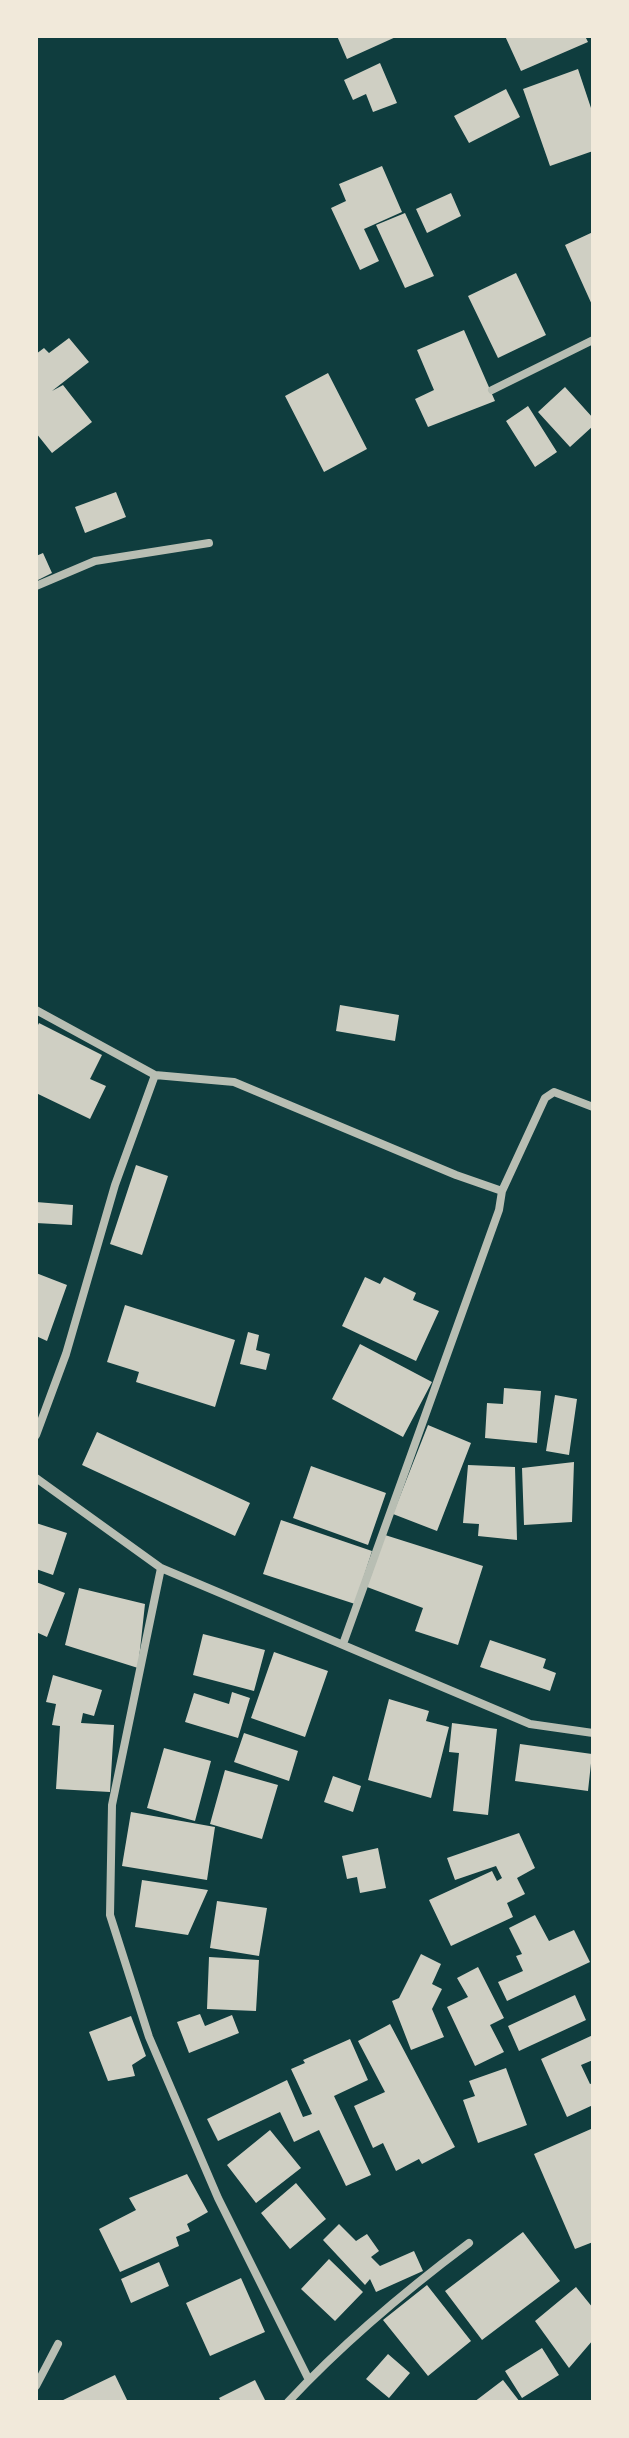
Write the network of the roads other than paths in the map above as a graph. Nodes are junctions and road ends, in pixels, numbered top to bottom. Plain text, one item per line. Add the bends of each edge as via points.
1 (593, 340) edge
2 (492, 390) dead end
3 (209, 543) dead end
4 (36, 586) edge
5 (36, 1010) edge
6 (155, 1075) junction
7 (593, 1107) edge
8 (502, 1191) junction
9 (36, 1435) edge
10 (36, 1478) edge
11 (161, 1568) junction
12 (343, 1644) junction
13 (593, 1733) edge
14 (469, 2243) dead end
15 (58, 2344) dead end
16 (309, 2380) junction
17 (36, 2386) edge
18 (288, 2402) edge

1 - 2 street
3 - 4 street via 95,561
5 - 6 street
6 - 8 street via 234,1082
6 - 9 street
7 - 8 street via 554,1092 545,1098
8 - 12 street
10 - 11 street
11 - 12 street
11 - 16 street via 112,1805 110,1915 149,2037 180,2110
12 - 13 street via 530,1724
14 - 16 street via 414,2284
15 - 17 street
16 - 18 street

